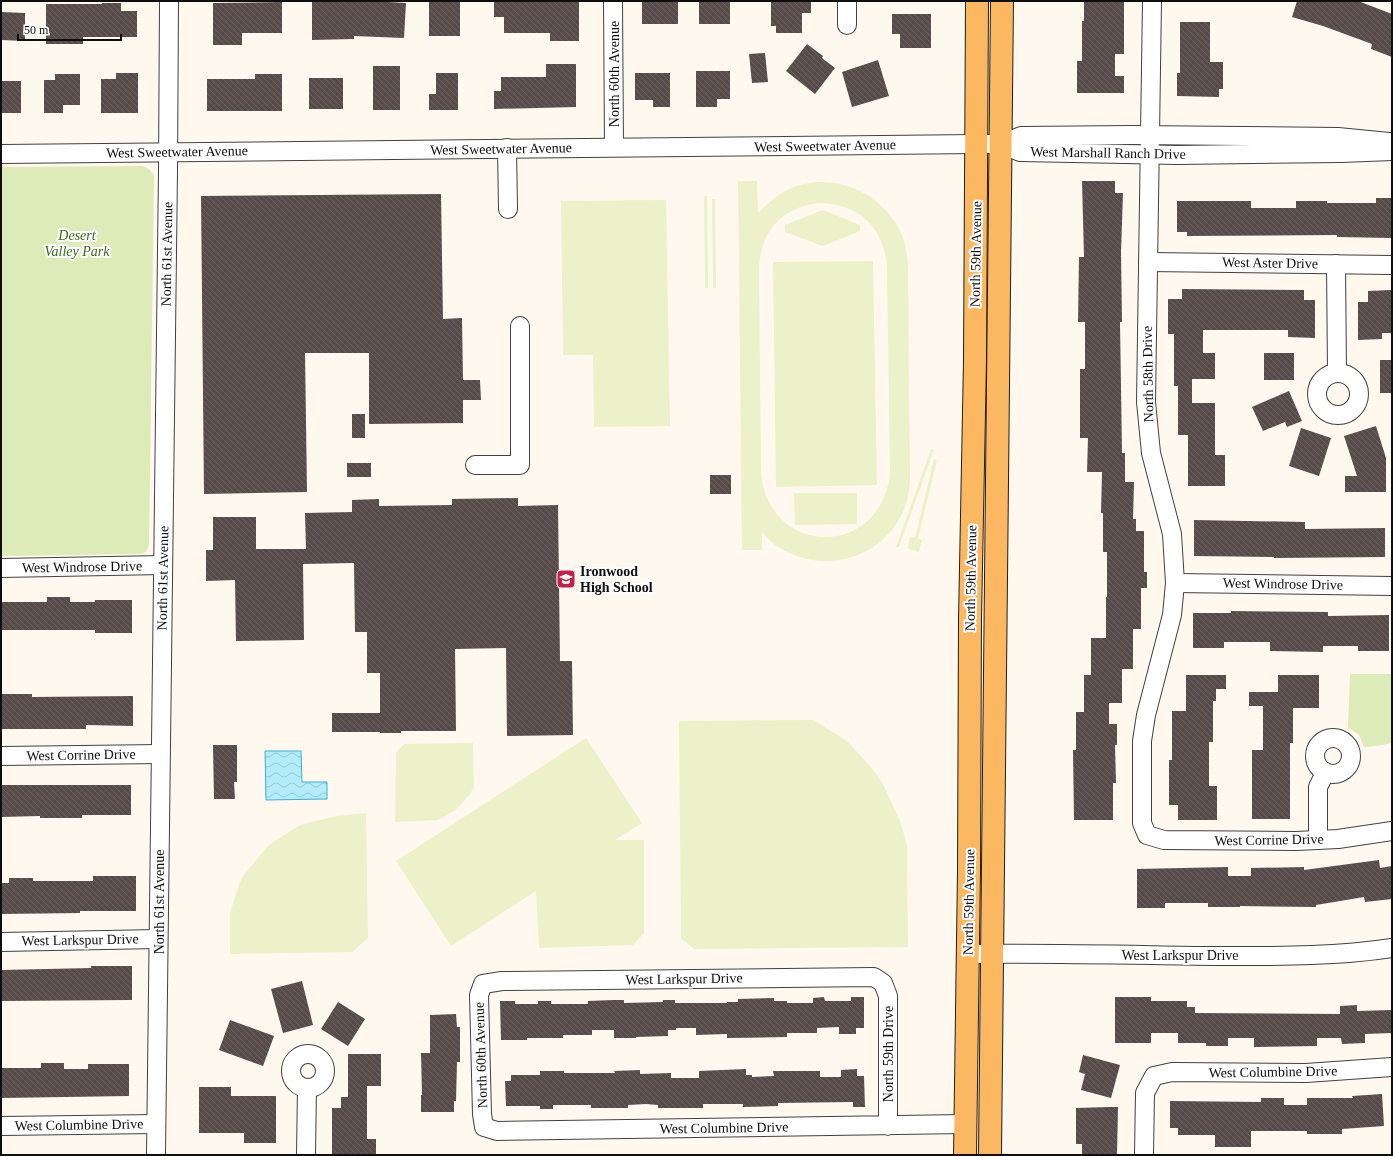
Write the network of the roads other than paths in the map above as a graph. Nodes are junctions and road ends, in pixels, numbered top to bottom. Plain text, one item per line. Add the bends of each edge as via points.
1 (169, 1) edge
2 (613, 1) edge
3 (847, 1) edge
4 (977, 1) edge
5 (1002, 1) edge
6 (1152, 1) edge
7 (847, 25) dead end
8 (1150, 136) junction
9 (1392, 142) edge
10 (976, 144) junction
11 (1001, 144) junction
12 (507, 148) junction
13 (614, 148) junction
14 (1392, 151) edge
15 (168, 152) junction
16 (1, 154) edge
17 (1150, 155) junction
18 (508, 209) dead end
19 (1148, 262) junction
20 (1336, 264) junction
21 (1392, 265) edge
22 (520, 326) dead end
23 (1337, 373) dead end
24 (475, 465) dead end
25 (163, 565) junction
26 (1, 568) edge
27 (971, 576) junction
28 (1175, 583) junction
29 (1392, 586) edge
30 (996, 618) junction
31 (160, 754) junction
32 (1, 756) edge
33 (1325, 773) dead end
34 (1392, 831) edge
35 (1147, 836) joint
36 (1318, 840) junction
37 (158, 939) junction
38 (1, 942) edge
39 (1392, 948) edge
40 (992, 953) junction
41 (968, 954) junction
42 (883, 983) joint
43 (483, 984) joint
44 (1392, 1067) edge
45 (307, 1088) dead end
46 (156, 1124) junction
47 (965, 1124) junction
48 (1, 1126) edge
49 (888, 1126) junction
50 (484, 1127) joint
51 (156, 1155) edge
52 (306, 1155) edge
53 (965, 1155) edge
54 (990, 1155) edge
55 (1144, 1155) edge

1 - 15 street, North 61st Avenue
2 - 13 street, North 60th Avenue
3 - 7 street
4 - 10 main road, North 59th Avenue
5 - 11 main road, North 59th Avenue
6 - 8 street, North 58th Drive
8 - 9 street, West Marshall Ranch Drive via 1338,137
8 - 11 street, West Marshall Ranch Drive via 1021,136
8 - 17 street, North 58th Drive
10 - 11 street, West Sweetwater Avenue
10 - 13 street, West Sweetwater Avenue
10 - 27 main road, North 59th Avenue
11 - 17 street, West Marshall Ranch Drive via 1020,152
11 - 30 main road, North 59th Avenue
12 - 13 street, West Sweetwater Avenue
12 - 15 street, West Sweetwater Avenue
12 - 18 street
14 - 17 street, West Marshall Ranch Drive
15 - 16 street, West Sweetwater Avenue
15 - 25 street, North 61st Avenue
17 - 19 street, North 58th Drive
19 - 20 street, West Aster Drive
19 - 28 street, North 58th Drive via 1146,402 1151,453 1172,534
20 - 21 street, West Aster Drive
20 - 23 street
22 - 24 street via 520,465
25 - 26 street, West Windrose Drive
25 - 31 street, North 61st Avenue
27 - 30 main road via 986,593
27 - 41 main road, North 59th Avenue
28 - 29 street, West Windrose Drive
28 - 35 street, North 58th Drive via 1172,615 1146,715 1142,741 1142,823
30 - 40 main road, North 59th Avenue
31 - 32 street, West Corrine Drive
31 - 37 street, North 61st Avenue
33 - 36 street via 1318,788
34 - 36 street, West Corrine Drive
35 - 36 street, West Corrine Drive via 1164,840
37 - 38 street, West Larkspur Drive
37 - 46 street, North 61st Avenue
39 - 40 street, West Larkspur Drive via 1327,955 1276,956
40 - 41 street, West Larkspur Drive
40 - 54 main road, North 59th Avenue
41 - 47 main road, North 59th Avenue
42 - 43 street, West Larkspur Drive via 874,977 502,981
42 - 49 street, North 59th Drive via 888,996
43 - 50 street, North 60th Avenue via 479,995
44 - 55 street, West Columbine Drive via 1306,1073 1172,1072 1154,1076 1144,1094
45 - 52 street
46 - 48 street, West Columbine Drive
46 - 51 street, North 61st Avenue
47 - 49 street, West Columbine Drive
47 - 53 main road, North 59th Avenue
49 - 50 street, West Columbine Drive via 497,1132

